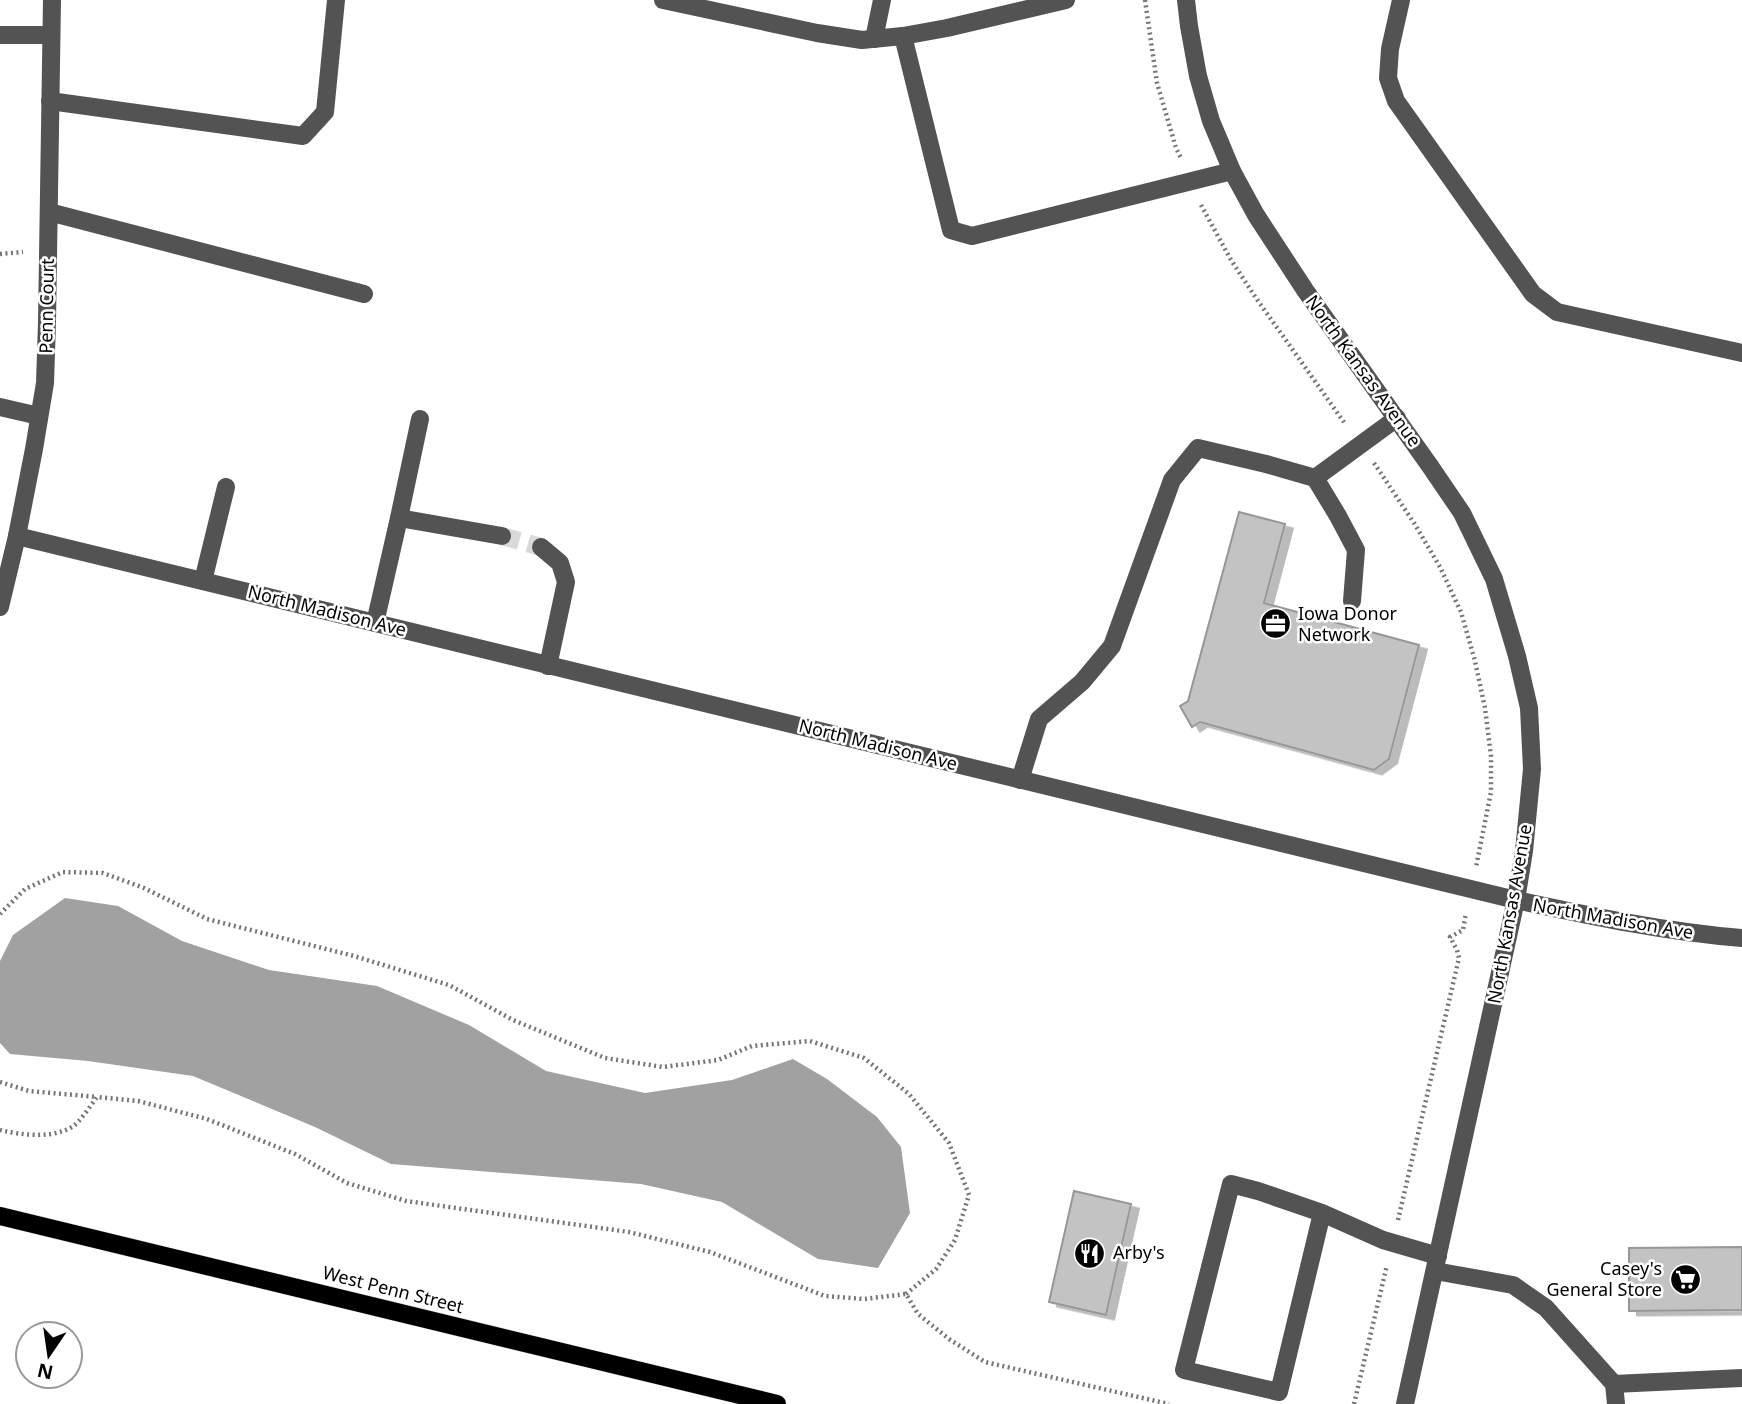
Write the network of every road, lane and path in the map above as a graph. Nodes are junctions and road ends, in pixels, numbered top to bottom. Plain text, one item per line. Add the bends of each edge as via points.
1 (52, 0) edge
2 (336, 0) edge
3 (666, 0) edge
4 (883, 0) edge
5 (1066, 0) edge
6 (1145, 0) edge
7 (1186, 0) edge
8 (1401, 0) edge
9 (0, 35) edge
10 (51, 35) junction
11 (903, 36) junction
12 (874, 39) junction
13 (50, 101) junction
14 (1232, 171) junction
15 (1191, 181) junction
16 (49, 212) junction
17 (364, 294) dead end
18 (1742, 353) edge
19 (0, 407) edge
20 (39, 416) junction
21 (420, 418) dead end
22 (1397, 418) junction
23 (1360, 445) junction
24 (1315, 478) junction
25 (226, 487) dead end
26 (399, 517) junction
27 (17, 536) junction
28 (502, 536) tunnel mouth
29 (541, 547) tunnel mouth
30 (203, 581) junction
31 (1352, 601) dead end
32 (0, 607) edge
33 (375, 623) junction
34 (548, 666) junction
35 (1020, 780) junction
36 (1471, 888) junction
37 (1516, 900) junction
38 (0, 914) edge
39 (1742, 938) edge
40 (0, 1082) edge
41 (97, 1097) junction
42 (0, 1130) edge
43 (1322, 1213) junction
44 (0, 1216) edge
45 (1393, 1242) junction
46 (1436, 1263) junction
47 (906, 1294) junction
48 (1742, 1378) edge
49 (1614, 1384) junction
50 (777, 1404) edge
51 (1169, 1404) edge
52 (1354, 1404) edge
53 (1405, 1404) edge
54 (1616, 1404) edge

1 - 10 street, Penn Court
2 - 13 street via 325,112 303,136
3 - 12 street via 817,33
4 - 12 street
5 - 11 street
6 - 15 path via 1157,83
7 - 14 street, North Kansas Avenue via 1198,76
8 - 18 street via 1388,78 1396,101 1533,294 1557,312
9 - 10 street
10 - 13 street, Penn Court
11 - 12 street
11 - 15 street via 951,230 972,236
13 - 16 street, Penn Court
14 - 15 street
14 - 22 street, North Kansas Avenue via 1305,290
15 - 23 path via 1231,260
16 - 17 street
16 - 20 street, Penn Court via 45,383
19 - 20 street
20 - 27 street, Penn Court
21 - 26 street
22 - 23 street
22 - 37 street, North Kansas Avenue via 1462,513 1494,579 1517,656 1529,708 1532,769
23 - 24 street
23 - 36 path via 1440,567 1461,612 1475,661 1485,708 1491,792
24 - 31 street via 1356,550
24 - 35 street via 1198,448 1172,480 1112,646 1082,682 1040,719
25 - 30 street
26 - 28 street
26 - 33 street
27 - 30 street, North Madison Ave
27 - 32 street, Penn Court
29 - 34 street via 560,563 566,582
30 - 33 street, North Madison Ave
33 - 34 street, North Madison Ave
34 - 35 street, North Madison Ave
35 - 36 street, North Madison Ave
36 - 37 street, North Madison Ave
36 - 45 path via 1463,930 1450,937 1459,958
37 - 39 street, North Madison Ave via 1614,921
37 - 46 street, North Kansas Avenue
38 - 47 path via 25,889 63,872 103,873 207,919 449,985 513,1020 605,1058 663,1067 718,1060 752,1046 810,1041 864,1058 909,1094 949,1143 969,1195 955,1240 936,1269
40 - 41 path via 29,1091
41 - 42 path via 73,1126 52,1134
41 - 47 path via 138,1101 207,1119 295,1154 347,1182 407,1201 629,1233 710,1252 825,1296 864,1299
43 - 43 street via 1231,1184 1184,1370 1279,1392
43 - 45 street
44 - 50 main road, West Penn Street
45 - 46 street
45 - 52 path
46 - 49 street via 1513,1284 1546,1308
46 - 53 street, North Kansas Avenue
47 - 51 path via 918,1314 985,1362
48 - 49 street
49 - 54 street

